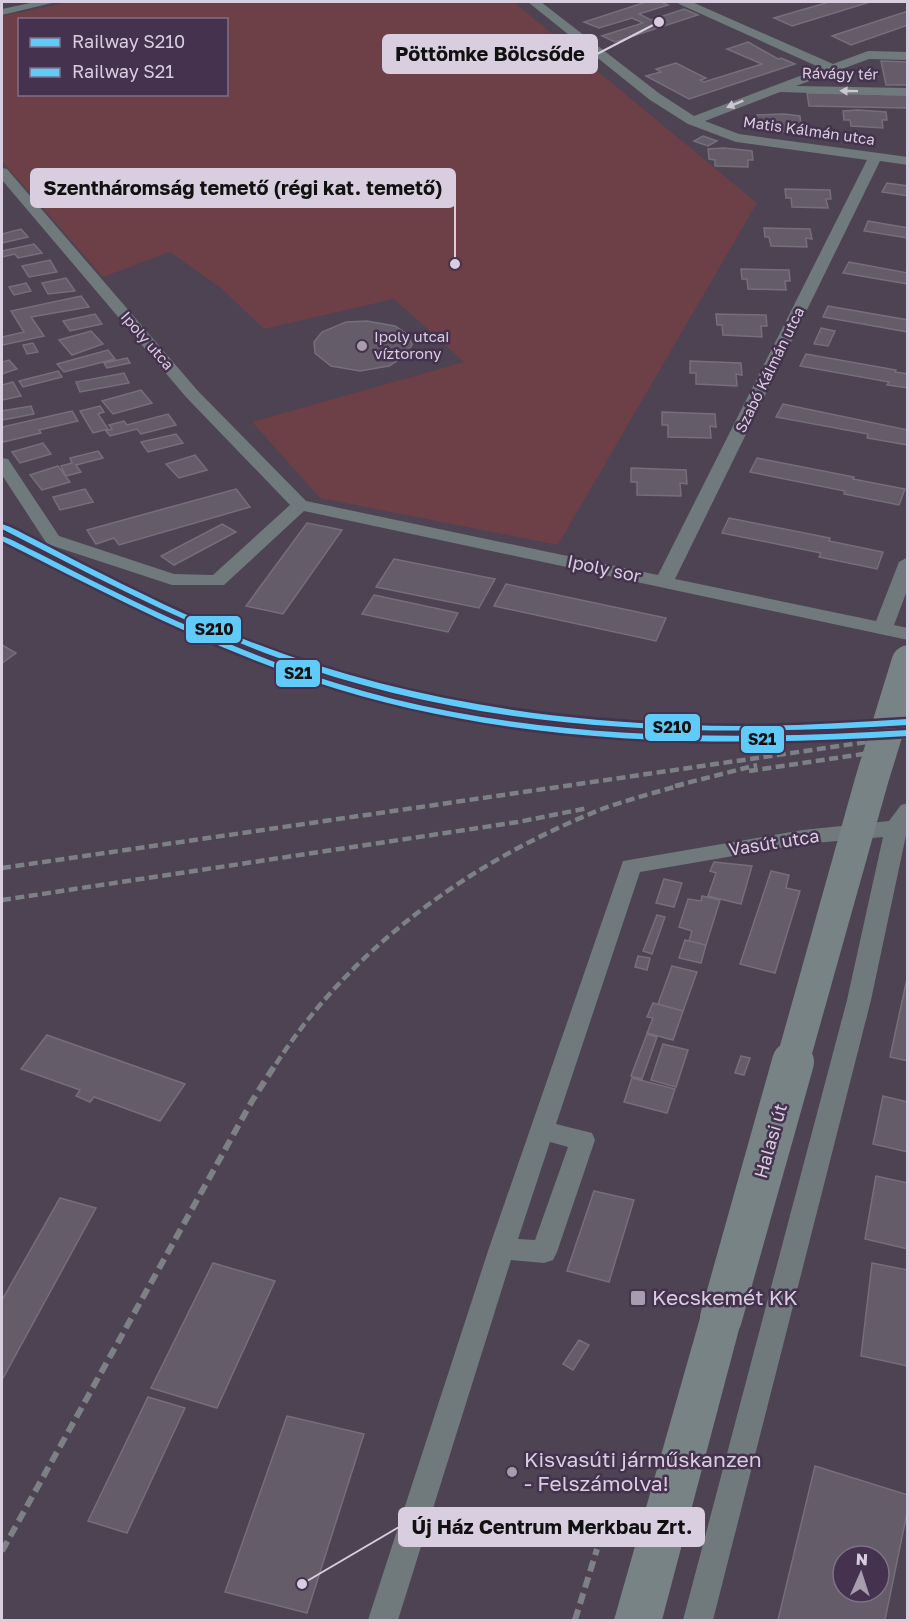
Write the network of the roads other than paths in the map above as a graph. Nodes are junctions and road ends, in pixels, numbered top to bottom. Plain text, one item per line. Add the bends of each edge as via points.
1 (50, 2) edge
2 (534, 2) edge
3 (683, 2) edge
4 (2, 12) edge
5 (908, 56) edge
6 (831, 68) junction
7 (772, 89) junction
8 (908, 92) edge
9 (693, 121) junction
10 (875, 157) junction
11 (908, 160) edge
12 (2, 172) edge
13 (2, 463) edge
14 (300, 505) junction
15 (908, 562) edge
16 (664, 582) junction
17 (882, 629) junction
18 (908, 634) edge
19 (908, 662) edge
20 (902, 819) edge
21 (544, 1131) junction
22 (502, 1248) junction
23 (383, 1620) edge
24 (638, 1620) edge
25 (698, 1620) edge

1 - 4 street
2 - 9 street, Matis Kálmán utca via 655,97
3 - 6 street
5 - 6 street via 868,55
6 - 7 street
8 -> 7 street, Rávágy tér
7 -> 9 street
9 - 10 street, Matis Kálmán utca via 736,138
10 - 11 street, Matis Kálmán utca
10 - 16 street, Szabó Kálmán utca
12 - 14 street, Ipoly utca via 192,394
13 - 14 street via 53,540 172,579 218,581
14 - 16 street, Ipoly sor
15 - 17 street
16 - 17 street, Ipoly sor
17 - 18 street, Ipoly sor
19 - 24 main road, Halasi út, bridge
20 - 21 street, Vasút utca via 631,866
20 - 25 street via 859,1000
21 - 22 street
21 - 22 street via 583,1140 544,1252
22 - 23 street

